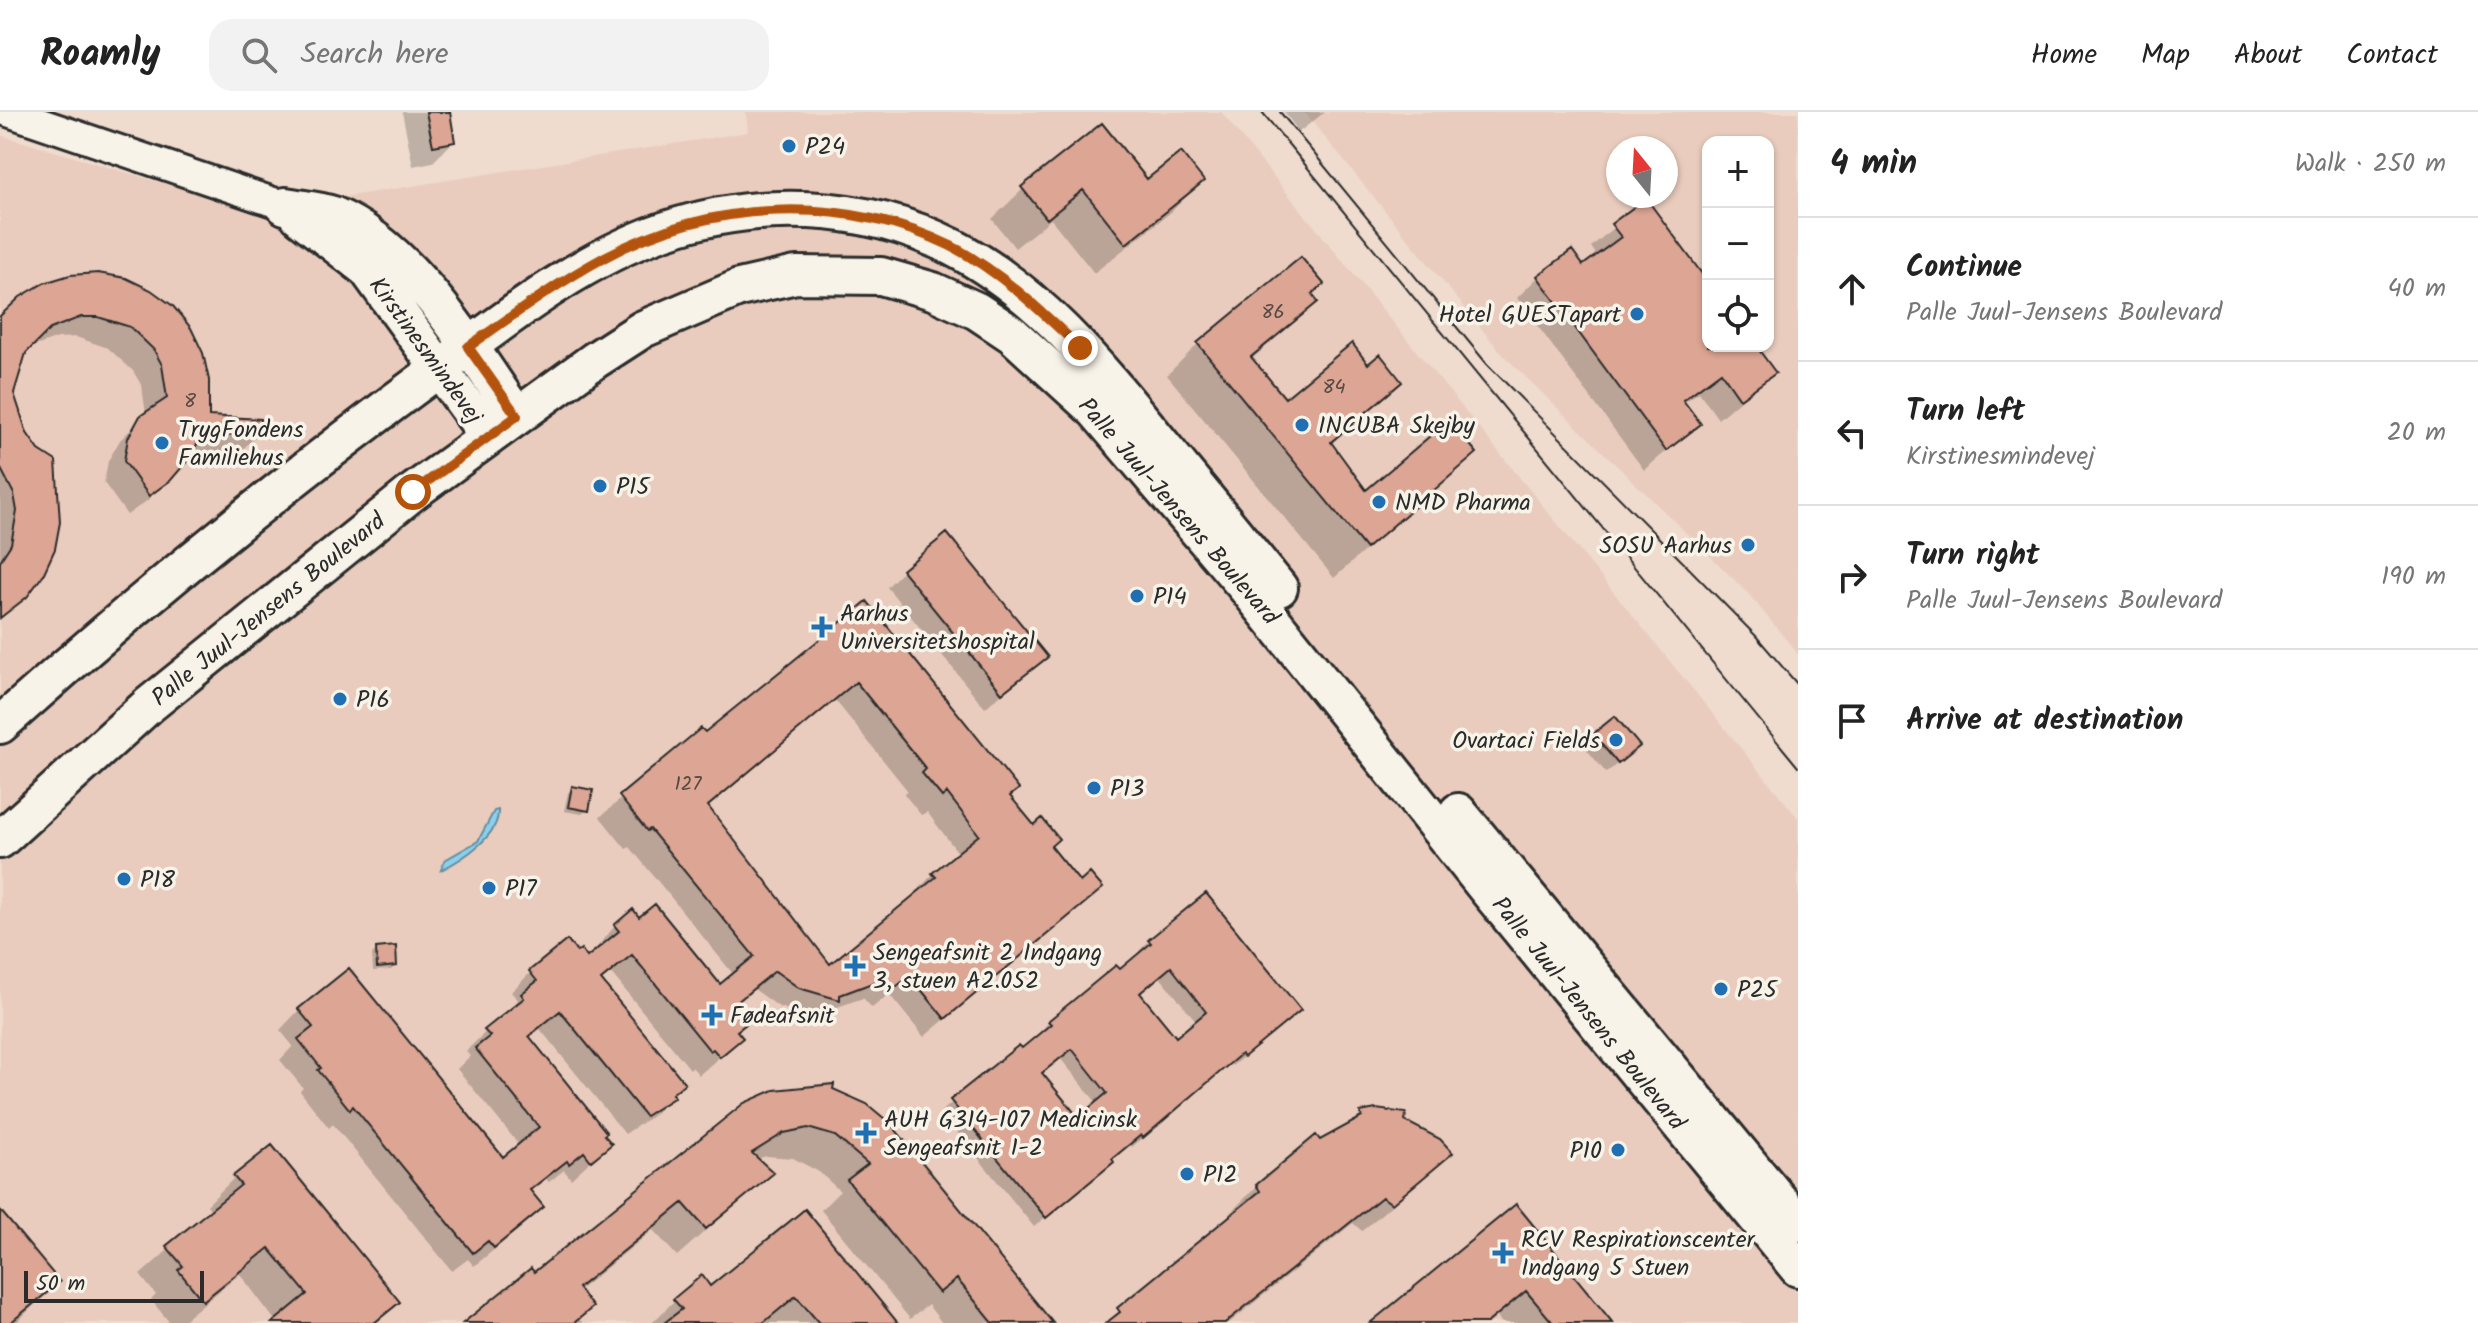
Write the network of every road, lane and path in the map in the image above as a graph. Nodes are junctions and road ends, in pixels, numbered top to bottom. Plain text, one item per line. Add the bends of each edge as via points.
1 (8, 112) edge
2 (285, 206) junction
3 (468, 347) junction
4 (439, 368) junction
5 (503, 426) junction
6 (0, 725) edge
7 (0, 840) edge
8 (1798, 1223) edge
9 (1798, 1268) edge

1 - 2 street, Kirstinesmindevej
2 - 3 street, Kirstinesmindevej via 332,215 378,241 419,282
2 - 4 street, Kirstinesmindevej via 367,269
3 - 4 street, Palle Juul-Jensens Boulevard
3 - 5 street, Kirstinesmindevej
3 - 8 street, Palle Juul-Jensens Boulevard via 607,256 663,231 722,215 849,212 953,247 997,274 1080,348 1123,397 1516,885
4 - 5 street, Kirstinesmindevej
4 - 6 street, Palle Juul-Jensens Boulevard via 133,609
5 - 7 street, Palle Juul-Jensens Boulevard via 149,705
5 - 9 street, Palle Juul-Jensens Boulevard via 643,329 739,288 796,275 881,276 977,311 1013,335 1096,411 1246,587

